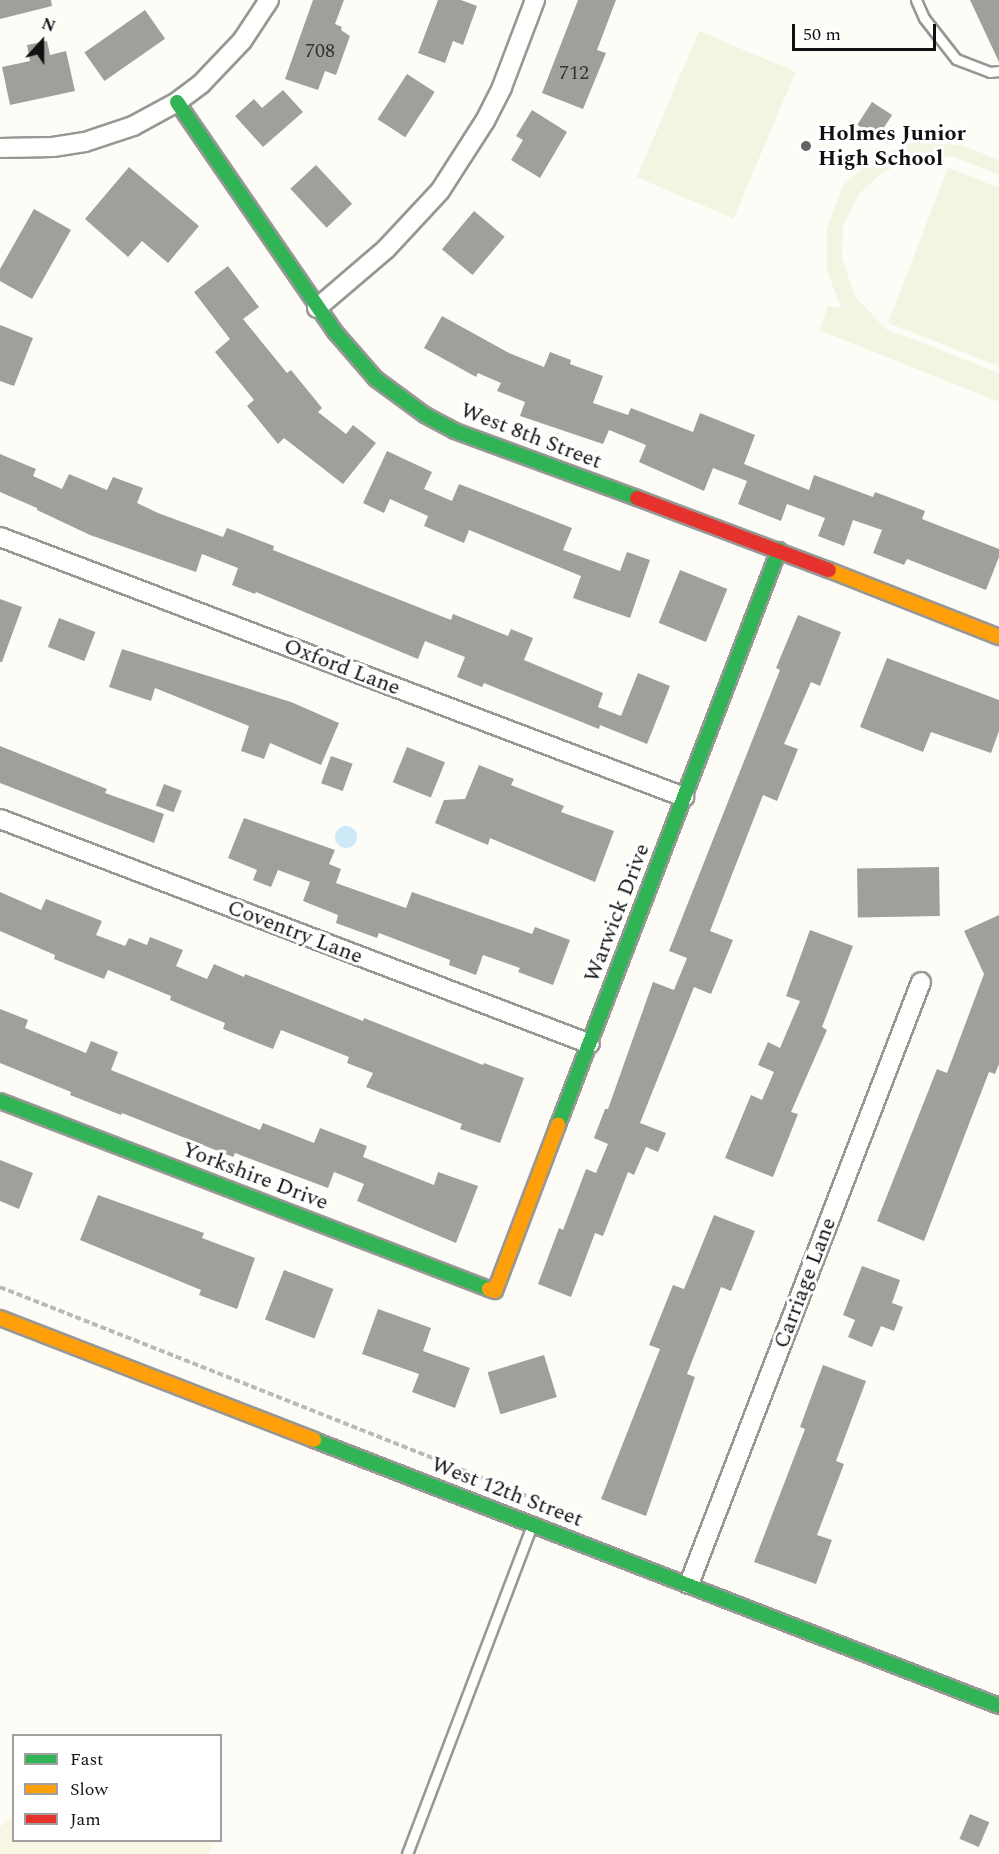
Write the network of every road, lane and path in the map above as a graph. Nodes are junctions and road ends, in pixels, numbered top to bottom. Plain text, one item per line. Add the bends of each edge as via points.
1 (269, 0) edge
2 (535, 0) edge
3 (916, 0) edge
4 (999, 71) edge
5 (177, 102) junction
6 (0, 148) edge
7 (318, 308) junction
8 (0, 537) edge
9 (779, 550) junction
10 (999, 637) edge
11 (684, 797) junction
12 (0, 819) edge
13 (921, 982) dead end
14 (590, 1044) junction
15 (0, 1101) edge
16 (495, 1291) joint
17 (0, 1318) edge
18 (532, 1525) junction
19 (689, 1584) junction
20 (999, 1706) edge
21 (407, 1854) edge

1 - 5 street via 242,41
2 - 7 street via 502,87 440,191 386,249
3 - 4 lane via 924,18 956,59 990,72
5 - 6 street via 133,126 85,142
5 - 7 street, West 8th Street
7 - 9 street, West 8th Street via 376,379 455,431
8 - 11 street, Oxford Lane
9 - 10 street, West 8th Street
9 - 11 street, Warwick Drive
11 - 14 street, Warwick Drive
12 - 14 street, Coventry Lane
13 - 19 street, Carriage Lane
14 - 16 street, Warwick Drive
15 - 16 street, Yorkshire Drive
17 - 18 street, West 12th Street
18 - 19 street, West 12th Street
18 - 21 lane
19 - 20 street, West 12th Street

